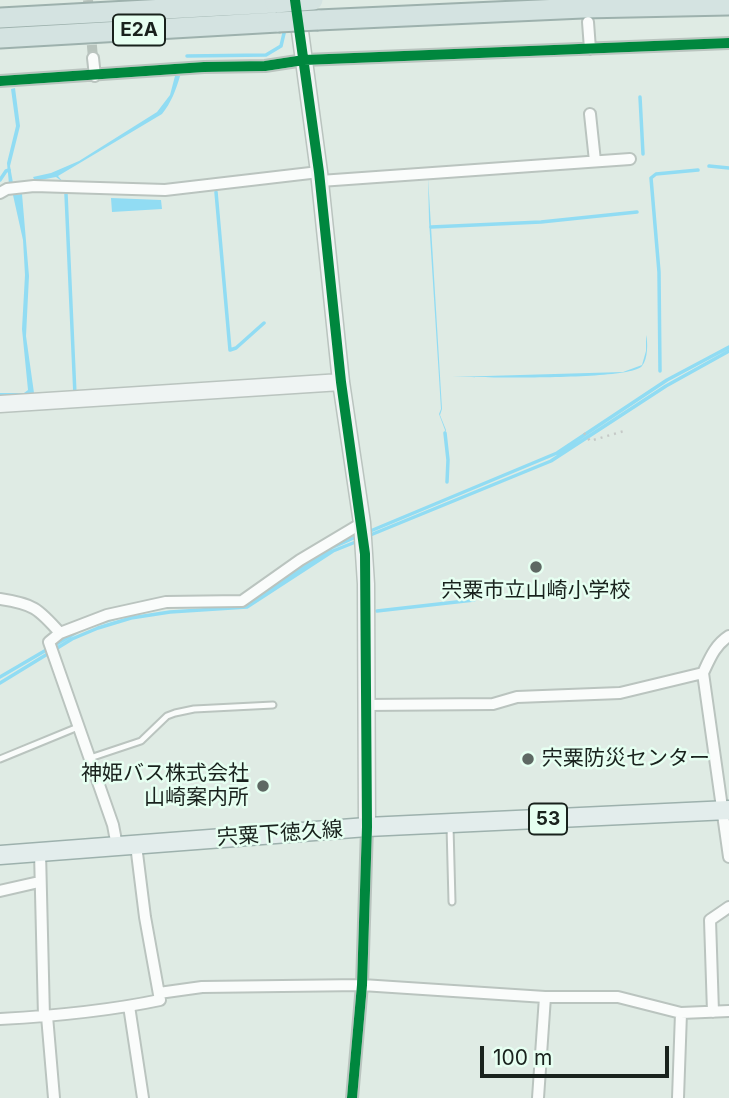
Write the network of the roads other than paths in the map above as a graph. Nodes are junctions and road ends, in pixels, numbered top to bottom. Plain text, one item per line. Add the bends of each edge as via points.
1 (295, 0) edge
2 (313, 0) edge
3 (321, 0) edge
4 (729, 5) edge
5 (276, 12) junction
6 (0, 18) edge
7 (588, 22) dead end
8 (0, 38) edge
9 (729, 43) edge
10 (590, 49) junction
11 (93, 58) tunnel mouth
12 (304, 60) junction
13 (95, 76) junction
14 (0, 81) edge
15 (590, 114) dead end
16 (630, 159) dead end
17 (595, 161) junction
18 (319, 176) junction
19 (0, 193) edge
20 (341, 382) junction
21 (0, 404) edge
22 (362, 523) junction
23 (0, 599) edge
24 (60, 633) junction
25 (729, 636) edge
26 (703, 673) junction
27 (273, 705) dead end
28 (365, 705) junction
29 (78, 727) junction
30 (0, 759) edge
31 (89, 759) junction
32 (726, 810) edge
33 (450, 823) junction
34 (367, 827) junction
35 (136, 845) junction
36 (117, 846) junction
37 (40, 852) junction
38 (0, 855) edge
39 (729, 857) edge
40 (39, 883) junction
41 (0, 891) edge
42 (452, 902) dead end
43 (729, 907) edge
44 (362, 985) junction
45 (159, 993) junction
46 (545, 997) junction
47 (129, 1006) junction
48 (713, 1012) junction
49 (729, 1012) edge
50 (681, 1013) junction
51 (46, 1016) junction
52 (0, 1019) edge
53 (54, 1098) edge
54 (143, 1098) edge
55 (352, 1098) edge
56 (538, 1098) edge
57 (678, 1098) edge

1 - 12 street
2 - 3 highway, E2A
2 - 5 highway, E2A, bridge
4 - 5 highway, E2A, bridge via 318,20
5 - 6 highway, E2A
5 - 8 highway, E2A
7 - 10 street
9 - 10 street
10 - 12 street
11 - 13 street
12 - 13 street
12 - 18 street
13 - 14 street
15 - 17 street
16 - 17 street
17 - 18 street
18 - 19 street via 165,190 34,186
18 - 20 street
20 - 21 street
20 - 22 street
22 - 24 street via 242,601 166,602 107,615
22 - 28 street
23 - 24 street via 41,612
24 - 29 street via 49,642
25 - 26 street via 720,641
26 - 28 street via 620,693 517,697 493,704
26 - 32 street
27 - 31 lane via 175,713 141,741
28 - 34 street
29 - 30 lane
29 - 31 street
31 - 36 street
32 - 33 main road, 宍粟下徳久線 / 53
32 - 39 street
33 - 34 main road, 宍粟下徳久線 / 53
33 - 42 lane
34 - 35 main road, 宍粟下徳久線 / 53
34 - 44 street
35 - 36 main road, 宍粟下徳久線 / 53
35 - 45 street
36 - 37 main road, 宍粟下徳久線 / 53
37 - 38 main road, 宍粟下徳久線 / 53
37 - 40 street
40 - 41 street
40 - 51 street
43 - 48 street via 710,920
44 - 45 street via 202,987
44 - 46 street
44 - 55 street
45 - 47 street via 160,1000
46 - 50 street via 618,997
46 - 56 street
47 - 51 street
47 - 54 street
48 - 49 street
48 - 50 street
50 - 57 street
51 - 52 street
51 - 53 street

